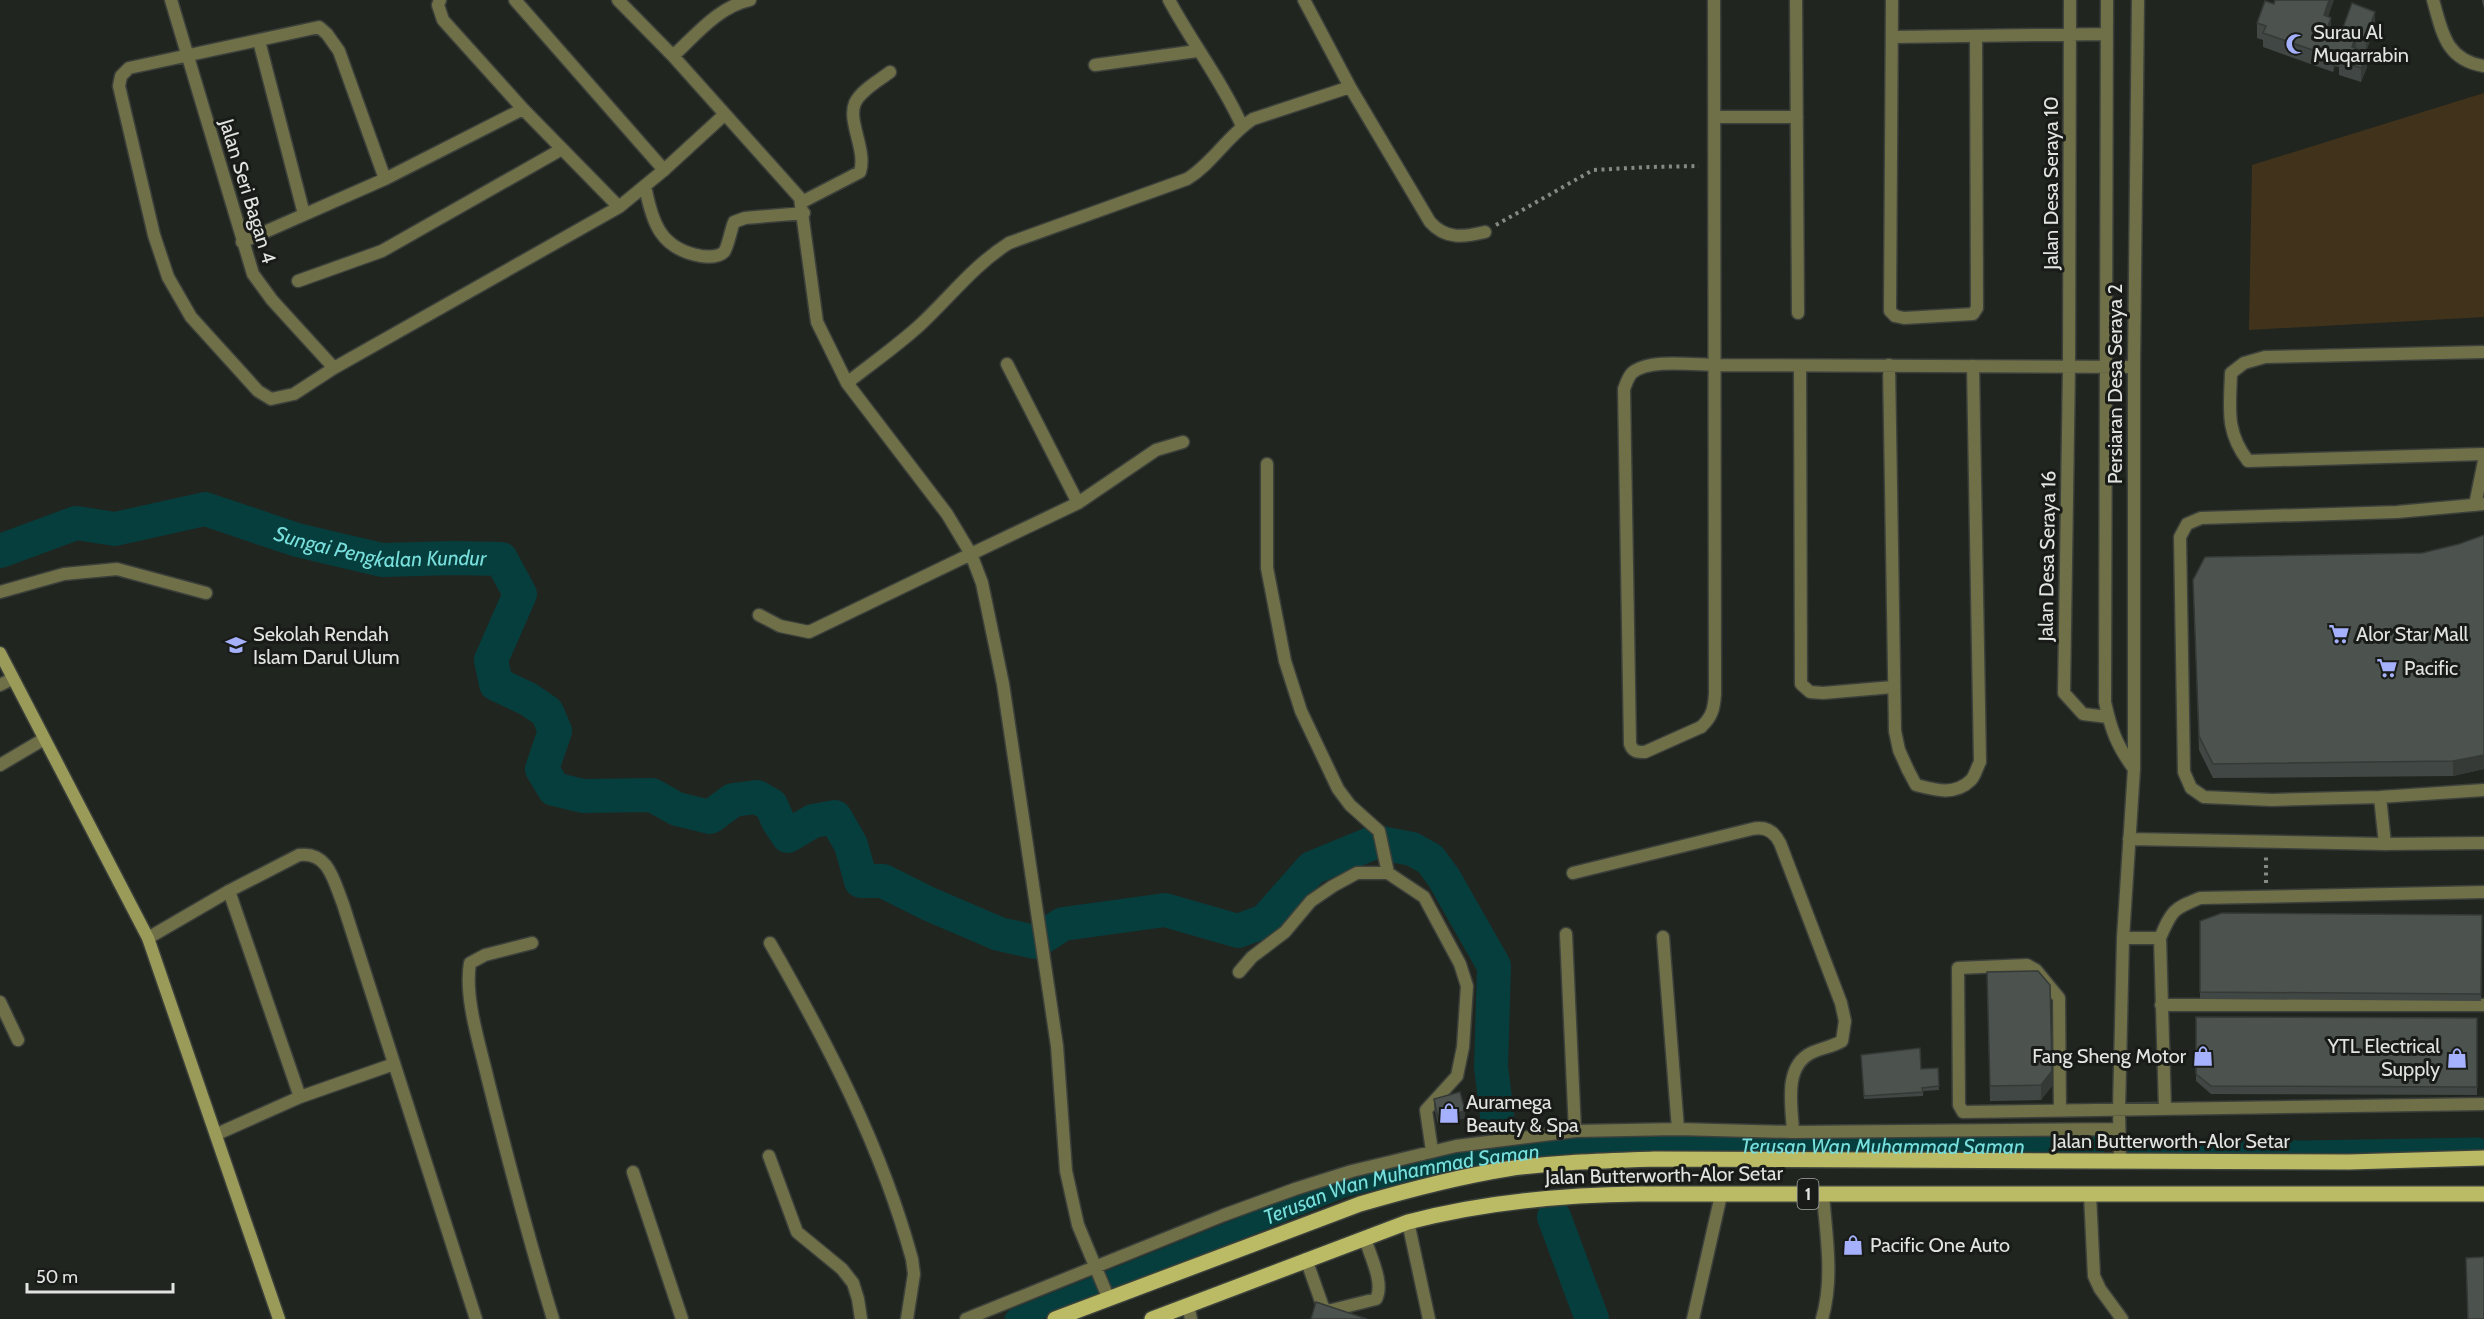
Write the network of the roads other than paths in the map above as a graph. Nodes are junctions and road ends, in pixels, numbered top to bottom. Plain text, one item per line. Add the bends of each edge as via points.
1 (171, 0) edge
2 (440, 0) edge
3 (515, 0) edge
4 (618, 0) edge
5 (750, 0) edge
6 (1169, 0) edge
7 (1304, 0) edge
8 (1714, 0) edge
9 (1796, 0) edge
10 (1892, 0) edge
11 (2070, 0) edge
12 (2107, 0) edge
13 (2138, 0) edge
14 (2436, 1) edge
15 (2106, 34) junction
16 (2071, 35) junction
17 (1976, 36) junction
18 (1893, 37) junction
19 (259, 41) junction
20 (1197, 51) junction
21 (673, 56) junction
22 (187, 57) junction
23 (1095, 65) dead end
24 (2484, 66) edge
25 (890, 72) dead end
26 (1350, 87) junction
27 (523, 109) junction
28 (723, 115) junction
29 (1715, 117) junction
30 (1797, 117) junction
31 (1242, 126) junction
32 (562, 149) junction
33 (664, 170) junction
34 (385, 180) junction
35 (645, 186) junction
36 (619, 207) junction
37 (803, 207) junction
38 (304, 214) junction
39 (1485, 232) road end
40 (242, 242) junction
41 (298, 281) dead end
42 (1798, 313) dead end
43 (2484, 352) edge
44 (1007, 364) dead end
45 (1716, 365) junction
46 (1889, 365) junction
47 (1800, 366) junction
48 (1973, 366) junction
49 (2069, 367) junction
50 (2106, 367) junction
51 (334, 368) junction
52 (2134, 368) junction
53 (847, 383) junction
54 (1183, 441) dead end
55 (2484, 454) edge
56 (2484, 461) edge
57 (1268, 464) dead end
58 (1078, 503) junction
59 (2480, 505) edge
60 (971, 554) junction
61 (0, 592) edge
62 (206, 593) dead end
63 (759, 615) dead end
64 (0, 653) edge
65 (12, 679) junction
66 (0, 685) edge
67 (1893, 687) junction
68 (2108, 717) junction
69 (44, 739) junction
70 (0, 765) edge
71 (2134, 769) junction
72 (2484, 790) edge
73 (2380, 797) junction
74 (2129, 839) junction
75 (2484, 843) edge
76 (2385, 844) junction
77 (1387, 870) junction
78 (1573, 873) dead end
79 (230, 891) junction
80 (2484, 893) edge
81 (1566, 934) dead end
82 (1663, 937) dead end
83 (148, 938) junction
84 (2123, 938) junction
85 (2160, 938) junction
86 (532, 943) dead end
87 (771, 943) dead end
88 (1239, 972) dead end
89 (0, 1002) edge
90 (2161, 1005) junction
91 (2484, 1005) edge
92 (18, 1040) dead end
93 (394, 1064) junction
94 (300, 1097) junction
95 (2484, 1104) edge
96 (2165, 1109) junction
97 (2060, 1110) junction
98 (2119, 1110) junction
99 (1993, 1112) junction
100 (1678, 1129) junction
101 (2119, 1129) junction
102 (1575, 1131) junction
103 (1993, 1131) junction
104 (1793, 1132) junction
105 (217, 1134) junction
106 (1432, 1152) junction
107 (769, 1155) dead end
108 (2484, 1158) edge
109 (2120, 1162) junction
110 (633, 1172) dead end
111 (1823, 1194) junction
112 (2484, 1194) edge
113 (1721, 1195) junction
114 (2090, 1195) junction
115 (1408, 1222) junction
116 (1365, 1238) junction
117 (1306, 1259) junction
118 (1095, 1266) junction
119 (1108, 1297) junction
120 (1189, 1312) edge
121 (279, 1319) edge
122 (476, 1319) edge
123 (553, 1319) edge
124 (682, 1319) edge
125 (861, 1319) edge
126 (907, 1319) edge
127 (966, 1319) edge
128 (1055, 1319) edge
129 (1152, 1319) edge
130 (1429, 1319) edge
131 (1694, 1319) edge
132 (1822, 1319) edge
133 (2122, 1319) edge

1 - 22 street, Jalan Seri Bagan 4
2 - 27 street via 443,20
3 - 33 street
4 - 21 street
5 - 21 street via 722,11
6 - 20 street
7 - 26 street
8 - 29 street
9 - 30 street
10 - 18 street
11 - 16 street, Jalan Desa Seraya 10
12 - 15 street, Persiaran Desa Seraya 2
13 - 52 street, Persiaran Desa Seraya 2
14 - 24 street via 2445,42 2461,57
15 - 16 street
15 - 50 street, Persiaran Desa Seraya 2
16 - 17 street
16 - 49 street, Jalan Desa Seraya 10
17 - 18 street
17 - 18 street via 1977,308 1973,314 1962,317 1904,318 1890,311
19 - 22 street
19 - 34 street via 319,27 327,34 339,51
19 - 38 street
20 - 23 street
20 - 31 street via 1226,93
21 - 28 street
22 - 40 street, Jalan Seri Bagan 4
22 - 51 street via 129,68 121,76 119,86 154,235 168,277 191,317 258,391 271,399 294,394
25 - 37 street via 855,103 854,118 862,152 860,172
26 - 31 street via 1268,112
26 - 39 street via 1439,232 1450,236
27 - 32 street
27 - 34 street
28 - 33 street
28 - 37 street
29 - 30 street
29 - 45 street
30 - 42 street
31 - 53 street via 1212,160 1187,179 1028,235 990,255 919,326
32 - 36 street
32 - 41 street via 382,251
33 - 35 street
34 - 38 street
35 - 36 street
35 - 37 street via 650,215 662,237 683,251 704,256 721,255 726,250 734,222
36 - 51 street
37 - 53 street via 817,322
38 - 40 street
40 - 51 street, Jalan Seri Bagan 4 via 253,274 266,292
43 - 55 street via 2265,357 2244,363 2231,373 2229,424 2236,446 2248,461
44 - 58 street
45 - 45 street via 1714,710 1701,727 1645,752 1636,752 1630,744 1624,389 1630,374 1654,364
45 - 47 street
46 - 47 street
46 - 48 street
46 - 67 street
47 - 67 street via 1801,684 1810,692 1823,693
48 - 49 street
48 - 67 street via 1980,762 1971,780 1950,791 1916,785 1899,750
49 - 50 street
49 - 68 street, Jalan Desa Seraya 16 via 2064,693 2083,714
50 - 52 street
50 - 68 street, Persiaran Desa Seraya 2
52 - 71 street, Persiaran Desa Seraya 2
53 - 60 street via 947,514
54 - 58 street via 1156,450
56 - 59 street
57 - 77 street via 1267,568 1285,661 1301,711 1338,789 1379,831
58 - 60 street
59 - 73 street via 2397,512 2201,518 2187,524 2180,537 2184,772 2191,788 2204,798
60 - 63 street via 809,632 780,626
60 - 118 street via 982,583 1003,684 1058,1046 1066,1171 1078,1225
61 - 62 street via 64,573 117,569
64 - 65 street
65 - 66 street
65 - 69 street
68 - 71 street, Persiaran Desa Seraya 2 via 2118,748
69 - 70 street
69 - 83 street
71 - 74 street, Persiaran Desa Seraya 2
72 - 73 street
73 - 76 street
74 - 76 street
74 - 84 street, Persiaran Desa Seraya 2
75 - 76 street
77 - 88 street via 1357,873 1332,885
77 - 106 street via 1424,897 1460,964 1467,986 1457,1077 1426,1110
78 - 104 street via 1752,829 1766,829 1774,834 1831,975 1845,1021 1842,1041 1811,1053 1801,1060 1792,1076
79 - 83 street
79 - 93 street via 299,855 320,857 343,904
79 - 94 street
80 - 85 street via 2200,898 2177,907
81 - 102 street
82 - 100 street
83 - 105 street
84 - 85 street
84 - 98 street, Persiaran Desa Seraya 2
85 - 90 street
86 - 123 street via 485,954 470,963 467,978 521,1210
87 - 126 street via 847,1084 875,1149 912,1259 914,1274
89 - 92 street
90 - 91 street
90 - 96 street
93 - 94 street
93 - 122 street
94 - 105 street
95 - 96 street
96 - 98 street
97 - 98 street
97 - 99 street
97 - 99 street via 2059,998 2027,965 1958,968 1959,1105 1963,1112
98 - 101 street, Persiaran Desa Seraya 2
99 - 103 street
100 - 102 street
100 - 104 street
101 - 103 street
101 - 109 street, Persiaran Desa Seraya 2
102 - 106 street
103 - 104 street
105 - 121 street
106 - 118 street via 1295,1189
107 - 125 street via 797,1232 853,1283
108 - 109 main road, Jalan Butterworth-Alor Setar / 1
109 - 119 main road, Jalan Butterworth-Alor Setar / 1 via 1654,1159 1508,1169 1360,1204
110 - 124 street
111 - 113 main road, Jalan Butterworth-Alor Setar / 1
111 - 114 main road, Jalan Butterworth-Alor Setar / 1
111 - 132 street via 1829,1262 1828,1299
112 - 114 main road, Jalan Butterworth-Alor Setar / 1
113 - 115 main road, Jalan Butterworth-Alor Setar / 1 via 1584,1195 1515,1200
113 - 131 street
114 - 133 street via 2094,1276
115 - 116 main road, Jalan Butterworth-Alor Setar / 1
115 - 130 street
116 - 117 main road, Jalan Butterworth-Alor Setar / 1
116 - 117 street via 1379,1285 1376,1299 1328,1311 1323,1307
117 - 120 main road, Jalan Butterworth-Alor Setar / 1
118 - 119 street
118 - 127 street
119 - 128 main road, Jalan Butterworth-Alor Setar / 1
120 - 129 main road, Jalan Butterworth-Alor Setar / 1

